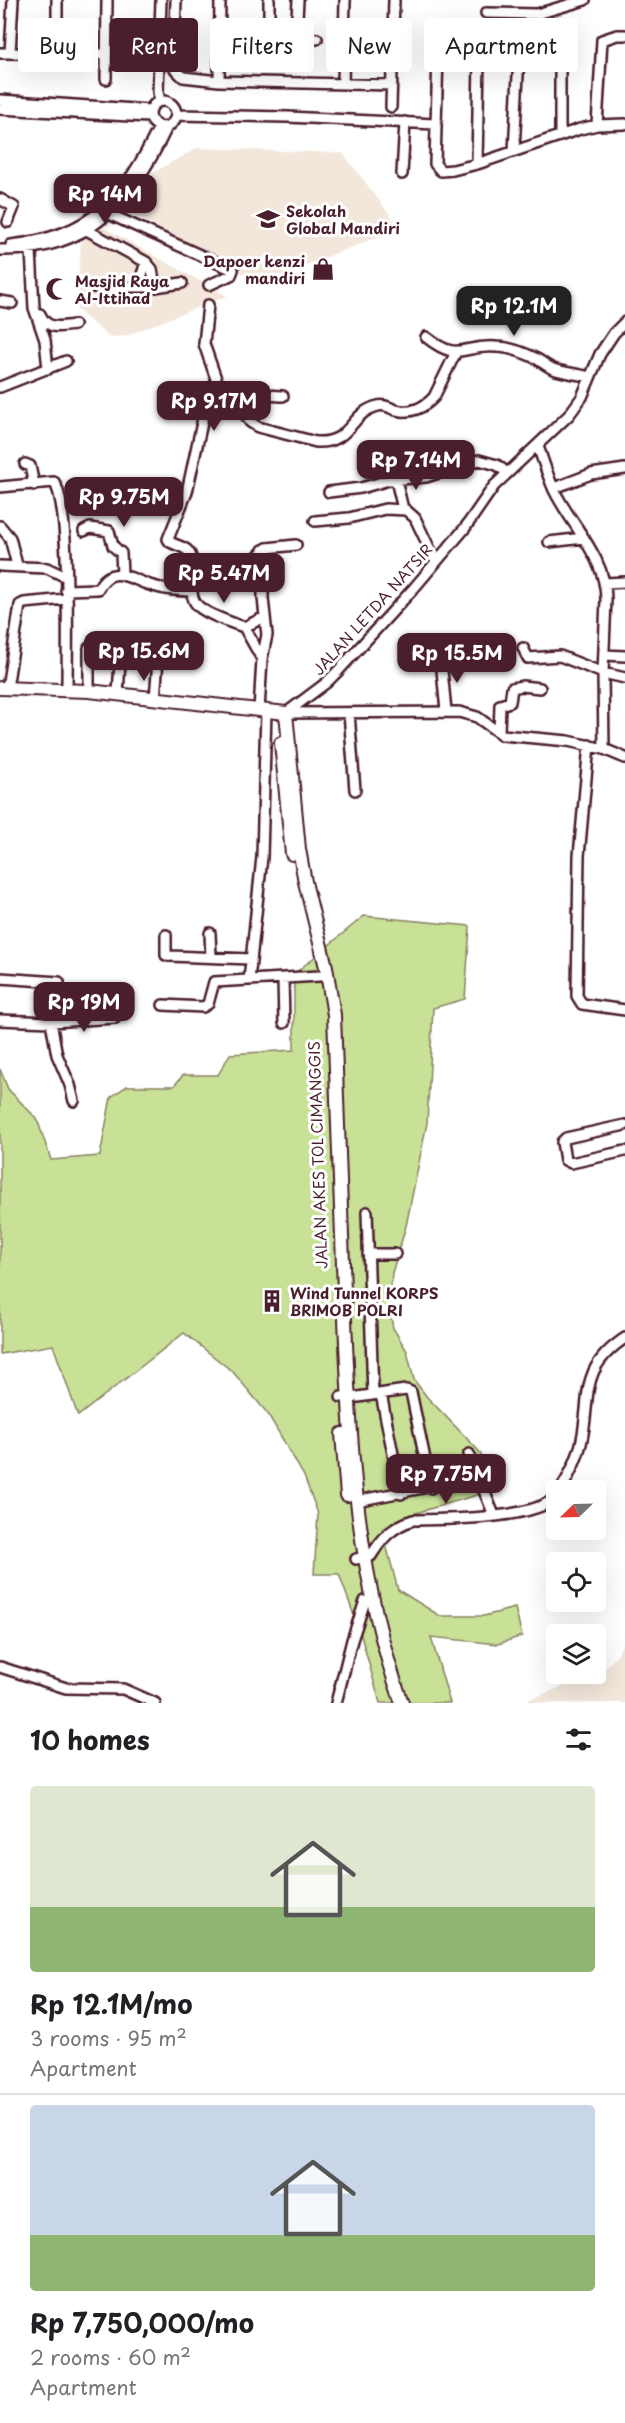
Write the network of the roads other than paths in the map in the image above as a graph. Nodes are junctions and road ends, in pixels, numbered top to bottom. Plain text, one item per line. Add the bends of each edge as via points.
1 (13, 0) edge
2 (57, 0) edge
3 (107, 0) edge
4 (161, 0) edge
5 (176, 0) edge
6 (220, 0) edge
7 (269, 0) edge
8 (298, 0) edge
9 (345, 0) edge
10 (394, 0) edge
11 (585, 0) edge
12 (486, 13) dead end
13 (57, 18) edge
14 (270, 18) edge
15 (297, 18) edge
16 (625, 35) edge
17 (314, 39) edge
18 (317, 39) dead end
19 (5, 53) edge
20 (98, 54) edge
21 (106, 54) junction
22 (106, 79) dead end
23 (219, 81) junction
24 (343, 84) junction
25 (392, 85) junction
26 (0, 100) edge
27 (160, 101) junction
28 (391, 107) dead end
29 (0, 109) edge
30 (149, 113) junction
31 (176, 115) junction
32 (405, 122) junction
33 (435, 124) junction
34 (625, 124) edge
35 (597, 125) junction
36 (163, 127) junction
37 (560, 136) junction
38 (514, 151) junction
39 (477, 164) junction
40 (402, 174) dead end
41 (0, 199) edge
42 (109, 214) junction
43 (8, 222) dead end
44 (82, 228) junction
45 (0, 244) edge
46 (0, 250) edge
47 (33, 250) junction
48 (146, 262) junction
49 (182, 283) dead end
50 (209, 285) dead end
51 (155, 286) junction
52 (90, 287) dead end
53 (138, 287) junction
54 (0, 302) edge
55 (12, 303) dead end
56 (208, 304) dead end
57 (625, 322) edge
58 (74, 325) dead end
59 (426, 337) dead end
60 (456, 352) junction
61 (66, 361) dead end
62 (48, 369) junction
63 (590, 377) junction
64 (0, 387) edge
65 (222, 396) junction
66 (283, 396) dead end
67 (235, 397) junction
68 (538, 446) junction
69 (25, 464) dead end
70 (625, 469) edge
71 (506, 472) junction
72 (396, 480) junction
73 (34, 485) junction
74 (0, 487) edge
75 (554, 488) junction
76 (329, 492) dead end
77 (403, 509) junction
78 (315, 521) dead end
79 (0, 526) edge
80 (84, 531) dead end
81 (584, 538) junction
82 (549, 542) dead end
83 (296, 545) dead end
84 (263, 550) junction
85 (436, 562) junction
86 (16, 565) junction
87 (0, 566) edge
88 (236, 568) dead end
89 (122, 574) junction
90 (66, 577) junction
91 (192, 579) junction
92 (211, 582) dead end
93 (625, 582) edge
94 (605, 583) junction
95 (192, 591) junction
96 (66, 595) junction
97 (264, 618) junction
98 (244, 627) junction
99 (121, 646) dead end
100 (159, 646) dead end
101 (89, 648) dead end
102 (523, 648) dead end
103 (604, 655) junction
104 (625, 656) edge
105 (262, 659) junction
106 (441, 660) dead end
107 (603, 673) junction
108 (625, 678) edge
109 (4, 688) edge
110 (540, 688) dead end
111 (67, 689) junction
112 (89, 691) junction
113 (118, 694) junction
114 (156, 699) junction
115 (446, 711) junction
116 (272, 712) junction
117 (349, 714) junction
118 (499, 734) junction
119 (589, 746) junction
120 (604, 749) junction
121 (625, 758) edge
122 (355, 790) dead end
123 (210, 933) dead end
124 (166, 935) dead end
125 (211, 957) junction
126 (251, 959) junction
127 (320, 976) junction
128 (0, 978) edge
129 (284, 979) junction
130 (249, 980) junction
131 (59, 982) dead end
132 (163, 1005) dead end
133 (625, 1010) edge
134 (115, 1018) dead end
135 (0, 1020) edge
136 (51, 1022) junction
137 (284, 1023) dead end
138 (74, 1101) dead end
139 (625, 1125) edge
140 (625, 1151) edge
141 (367, 1212) dead end
142 (368, 1254) junction
143 (395, 1254) dead end
144 (625, 1338) edge
145 (377, 1395) junction
146 (345, 1397) junction
147 (469, 1454) dead end
148 (480, 1477) junction
149 (566, 1480) edge
150 (431, 1488) junction
151 (401, 1494) junction
152 (356, 1502) junction
153 (546, 1504) edge
154 (494, 1515) junction
155 (360, 1558) junction
156 (369, 1600) junction
157 (0, 1667) edge
158 (155, 1703) edge
159 (336, 1703) edge
160 (394, 1703) edge
161 (402, 1703) edge

1 - 19 street
2 - 13 street
3 - 21 street
4 - 27 street
5 - 23 street via 174,68 183,77
6 - 23 street
7 - 14 street
8 - 15 street
9 - 24 street
10 - 25 street
11 - 12 street via 537,14
16 - 35 street via 602,40
17 - 18 street
20 - 21 street
21 - 22 street
23 - 24 street
24 - 25 street
25 - 28 street
26 - 30 street
27 - 30 street
27 - 31 street via 171,103
29 - 30 street
30 - 36 street via 154,124
31 - 32 street
31 - 36 street via 173,123
32 - 33 street
32 - 40 street
33 - 39 street via 435,164 439,170
33 - 39 street via 438,53 444,46 472,51 479,61
34 - 35 street
35 - 37 street
36 - 42 street via 153,158 129,195
36 - 44 street via 116,198
37 - 38 street
37 - 38 street via 560,54 556,50 525,52 519,56
38 - 39 street
41 - 43 street via 14,207
42 - 44 street
42 - 50 street via 233,270 231,275
44 - 45 street via 48,239
44 - 47 street via 62,242
44 - 48 street
46 - 47 street
47 - 58 street via 42,319 55,327
47 - 62 street via 34,308 45,340
48 - 51 street via 152,269
48 - 53 street
49 - 51 street
51 - 53 street
52 - 53 street
54 - 55 street
56 - 65 street via 204,344
57 - 63 street, JALAN LETDA NATSIR via 606,345
59 - 60 street via 443,349
60 - 63 street via 500,346 553,369
60 - 67 street via 429,403 408,411 380,405 364,412 339,438 326,442 258,427 250,422
61 - 62 street
62 - 64 street
63 - 68 street, JALAN LETDA NATSIR via 576,407
65 - 67 street
65 - 91 street via 207,404 187,492 169,534 170,542 190,555
66 - 67 street
68 - 71 street, JALAN LETDA NATSIR
68 - 75 street
69 - 73 street via 30,466
70 - 75 street via 591,474
71 - 72 street via 478,460 431,476
71 - 85 street, JALAN LETDA NATSIR
72 - 76 street
72 - 77 street
73 - 74 street
73 - 90 street via 54,482 58,488
75 - 81 street
77 - 78 street
77 - 85 street via 416,518
79 - 86 street via 10,538
80 - 89 street via 109,531 112,546 121,553
81 - 82 street
81 - 94 street
83 - 84 street
84 - 88 street via 251,562
84 - 97 street
85 - 116 street, JALAN LETDA NATSIR via 332,677
86 - 87 street
86 - 90 street via 47,568
89 - 95 street via 152,586
89 - 96 street via 112,575 98,589
90 - 96 street
91 - 92 street
91 - 95 street
93 - 94 street
94 - 103 street
95 - 98 street via 196,605
96 - 109 street via 20,605
96 - 111 street
97 - 98 street
97 - 105 street via 267,635
98 - 105 street
99 - 113 street
100 - 114 street
101 - 112 street
102 - 107 street via 528,658 560,656
103 - 104 street
103 - 107 street
105 - 116 street
106 - 115 street
107 - 108 street
107 - 120 street
109 - 111 main road
110 - 118 street via 512,688 510,702 500,705
111 - 112 main road
112 - 113 main road
113 - 114 main road
114 - 116 main road
115 - 117 street
115 - 118 street via 477,717
116 - 117 street
116 - 126 street
116 - 127 main road, JALAN AKES TOL CIMANGGIS via 294,863
116 - 146 main road via 334,1015
117 - 122 street
118 - 119 street
119 - 120 street
119 - 133 street via 579,856 577,996 582,1004
120 - 121 street
123 - 125 street
124 - 125 street via 166,956
125 - 126 street
126 - 130 street
127 - 129 street
127 - 146 main road, JALAN AKES TOL CIMANGGIS via 327,1018
128 - 131 street
129 - 130 street
129 - 137 street
130 - 132 street via 214,982 208,1004 203,1007
134 - 136 street
135 - 136 street
136 - 138 street via 57,1055
139 - 140 street via 562,1142 565,1160 571,1163
141 - 142 street
142 - 143 street
142 - 145 street
144 - 149 street via 609,1349 590,1378 581,1443
145 - 146 street
145 - 150 street via 411,1392
145 - 151 street
146 - 152 main road
146 - 155 main road, JALAN AKES TOL CIMANGGIS via 343,1465
147 - 148 street
148 - 150 street
148 - 154 street
150 - 151 street
151 - 152 street
152 - 155 main road
153 - 154 street via 528,1512
154 - 155 street via 412,1520 382,1537 371,1556
155 - 156 main road
156 - 159 street via 352,1640
156 - 160 main road
156 - 161 main road
157 - 158 street via 66,1688 123,1689

